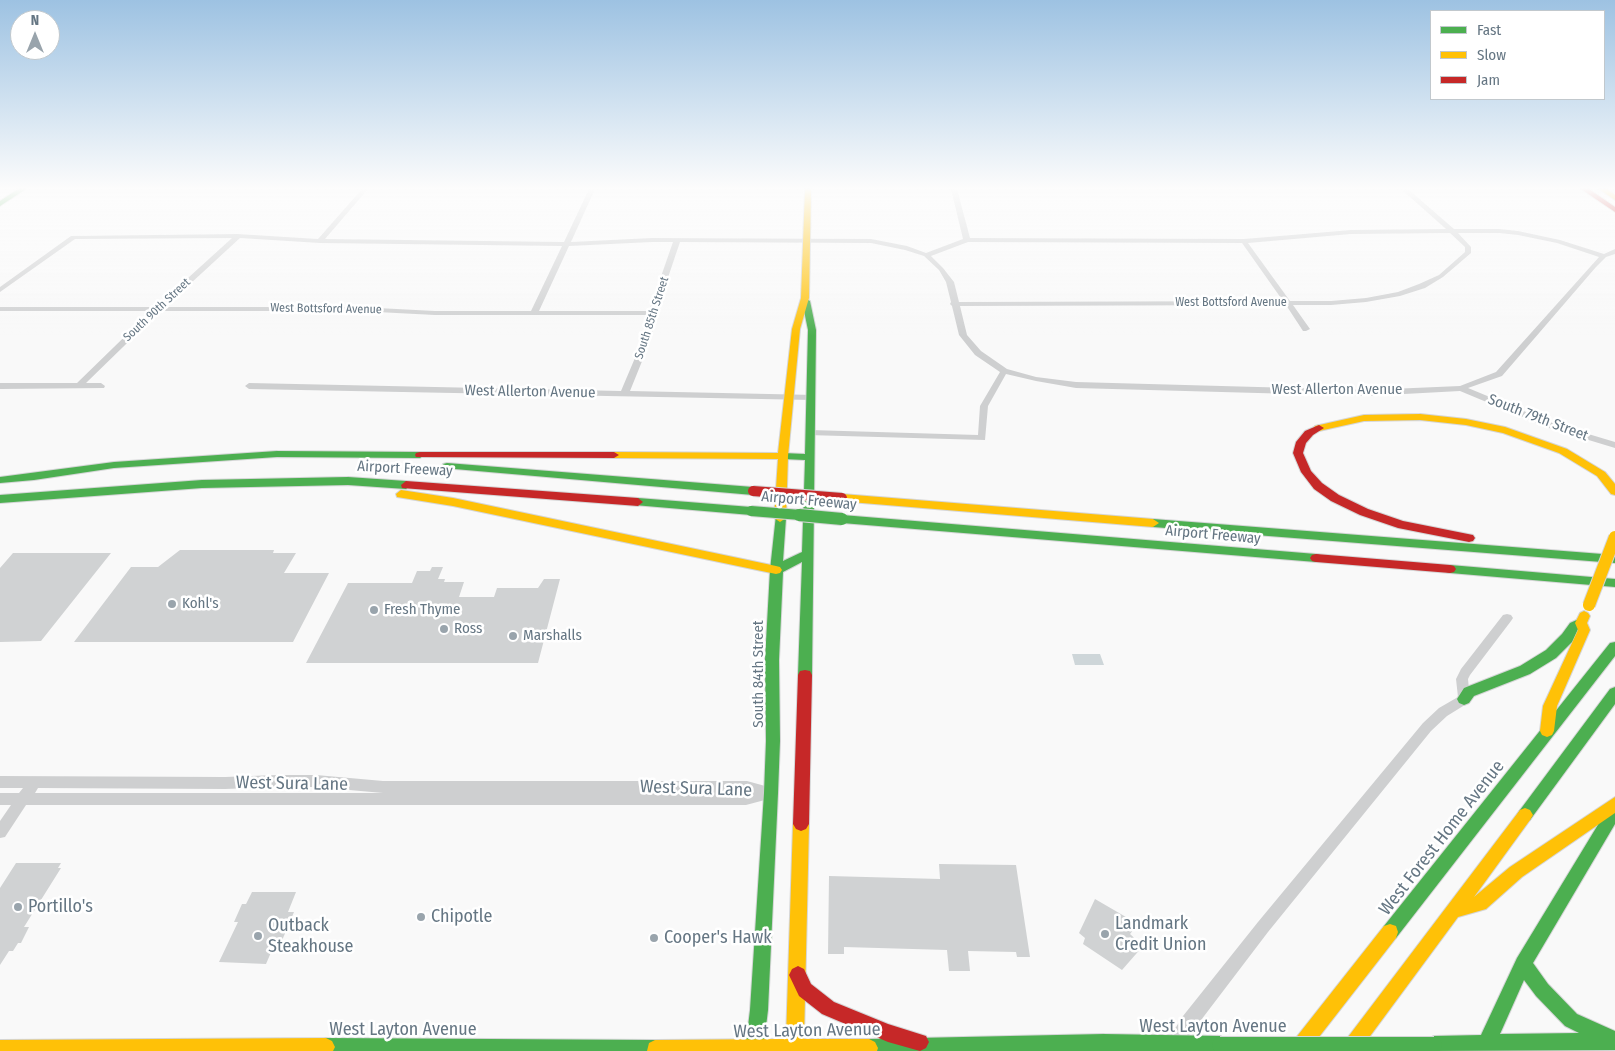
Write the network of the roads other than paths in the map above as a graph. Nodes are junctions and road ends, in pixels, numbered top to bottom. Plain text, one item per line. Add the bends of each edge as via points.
1 (72, 238) edge
2 (236, 238) edge
3 (272, 238) edge
4 (323, 238) edge
5 (569, 238) edge
6 (1276, 238) edge
7 (1459, 238) edge
8 (1543, 238) edge
9 (806, 240) junction
10 (967, 240) joint
11 (320, 241) junction
12 (677, 241) junction
13 (1244, 241) junction
14 (566, 244) junction
15 (1615, 251) edge
16 (926, 255) junction
17 (1604, 256) junction
18 (1, 288) edge
19 (805, 298) junction
20 (1288, 303) junction
21 (954, 304) junction
22 (158, 308) junction
23 (0, 309) edge
24 (534, 313) junction
25 (652, 313) junction
26 (1306, 329) dead end
27 (1004, 371) junction
28 (0, 386) edge
29 (79, 386) junction
30 (101, 386) dead end
31 (249, 386) dead end
32 (1461, 388) junction
33 (624, 394) junction
34 (788, 395) junction
35 (812, 397) junction
36 (810, 433) junction
37 (1615, 445) edge
38 (783, 456) junction
39 (810, 457) junction
40 (24, 478) junction
41 (0, 480) edge
42 (202, 484) junction
43 (1615, 491) edge
44 (0, 499) edge
45 (1615, 536) edge
46 (808, 554) junction
47 (1593, 558) junction
48 (1615, 559) edge
49 (776, 570) junction
50 (1615, 583) edge
51 (1507, 618) dead end
52 (1582, 623) junction
53 (1615, 647) edge
54 (1615, 693) edge
55 (1464, 699) junction
56 (1547, 732) junction
57 (34, 783) junction
58 (2, 785) edge
59 (771, 793) junction
60 (0, 799) edge
61 (23, 799) junction
62 (1615, 804) edge
63 (1615, 810) edge
64 (0, 832) edge
65 (1455, 910) junction
66 (1524, 964) junction
67 (797, 972) junction
68 (1615, 1040) edge
69 (1104, 1043) junction
70 (968, 1046) junction
71 (940, 1047) junction
72 (1486, 1047) edge
73 (1171, 1048) edge
74 (0, 1049) edge
75 (55, 1049) junction
76 (754, 1050) edge
77 (794, 1050) edge
78 (43, 1051) edge
79 (954, 1051) edge
80 (1075, 1051) edge
81 (1296, 1051) edge
82 (1348, 1051) edge

1 - 18 street
2 - 22 street, South 90th Street
3 - 11 street
4 - 11 street
5 - 14 street
6 - 13 street
7 - 20 street, West Bottsford Avenue via 1468,247 1468,252 1441,276 1422,286 1366,300
8 - 17 street
9 - 12 street
9 - 16 street via 871,241
9 - 19 main road, South 84th Street
10 - 13 street
10 - 16 street
11 - 14 street
12 - 14 street
12 - 25 street, South 85th Street
13 - 20 street
14 - 24 street
15 - 17 street, West Allerton Avenue
16 - 21 street via 946,276
17 - 32 street, West Allerton Avenue via 1499,374
19 - 34 main road, South 84th Street via 796,330
19 - 35 main road, South 84th Street via 812,330
20 - 21 street, West Bottsford Avenue
20 - 26 street
21 - 27 street via 963,335 978,352
22 - 23 street, West Bottsford Avenue
22 - 24 street, West Bottsford Avenue
22 - 29 street, South 90th Street
24 - 25 street, West Bottsford Avenue
25 - 33 street, South 85th Street via 647,339
27 - 32 street, West Allerton Avenue via 1076,385 1368,393
27 - 36 street via 984,406 982,438
28 - 29 street
29 - 30 street
31 - 33 street, West Allerton Avenue
32 - 37 street, South 79th Street via 1552,426
33 - 34 street, West Allerton Avenue
34 - 35 street, West Allerton Avenue
34 - 38 main road, South 84th Street
35 - 36 main road, South 84th Street
36 - 39 main road, South 84th Street
38 - 39 main road
38 - 40 main road via 277,454 114,465
38 - 49 main road, South 84th Street
39 - 46 main road, South 84th Street
40 - 41 main road, Airport Freeway
40 - 47 main road, Airport Freeway, bridge via 222,464 356,462 461,467
42 - 44 main road, Airport Freeway
42 - 49 main road via 223,490 358,489 405,494
42 - 50 main road, Airport Freeway, bridge via 348,481 434,485
43 - 47 main road via 1601,474 1563,451 1519,434 1466,422 1398,416 1348,420 1309,434 1300,447 1300,459 1310,478 1326,492 1364,512 1438,533 1552,548
45 - 52 main road, bridge
46 - 49 main road
46 - 67 main road, South 84th Street
47 - 48 main road, Airport Freeway
49 - 59 main road, South 84th Street
51 - 55 street via 1465,672 1462,679
52 - 55 main road via 1574,626 1567,638 1545,658 1525,670 1468,692
52 - 56 main road via 1584,630 1550,706
53 - 56 main road, West Forest Home Avenue
54 - 65 main road
55 - 73 street via 1427,727 1275,912
56 - 81 main road, West Forest Home Avenue
57 - 58 street, West Sura Lane
57 - 59 street, West Sura Lane via 316,781 384,787 747,786
57 - 61 street
59 - 61 street, West Sura Lane via 746,800
59 - 76 main road, South 84th Street
60 - 61 street, West Sura Lane
61 - 64 street
62 - 65 main road via 1516,872 1480,903
63 - 66 main road
65 - 82 main road
66 - 68 main road via 1542,990 1571,1020
66 - 72 main road
67 - 71 main road via 806,990 828,1008 888,1033
67 - 77 main road, South 84th Street
68 - 72 main road, West Layton Avenue
69 - 70 main road, West Layton Avenue
69 - 73 main road, West Layton Avenue
69 - 80 main road
70 - 71 main road, West Layton Avenue
70 - 79 main road
71 - 77 main road, West Layton Avenue
72 - 73 main road, West Layton Avenue, bridge via 1220,1045
74 - 75 main road, West Layton Avenue
75 - 76 main road, West Layton Avenue
75 - 78 main road
76 - 77 main road, West Layton Avenue

